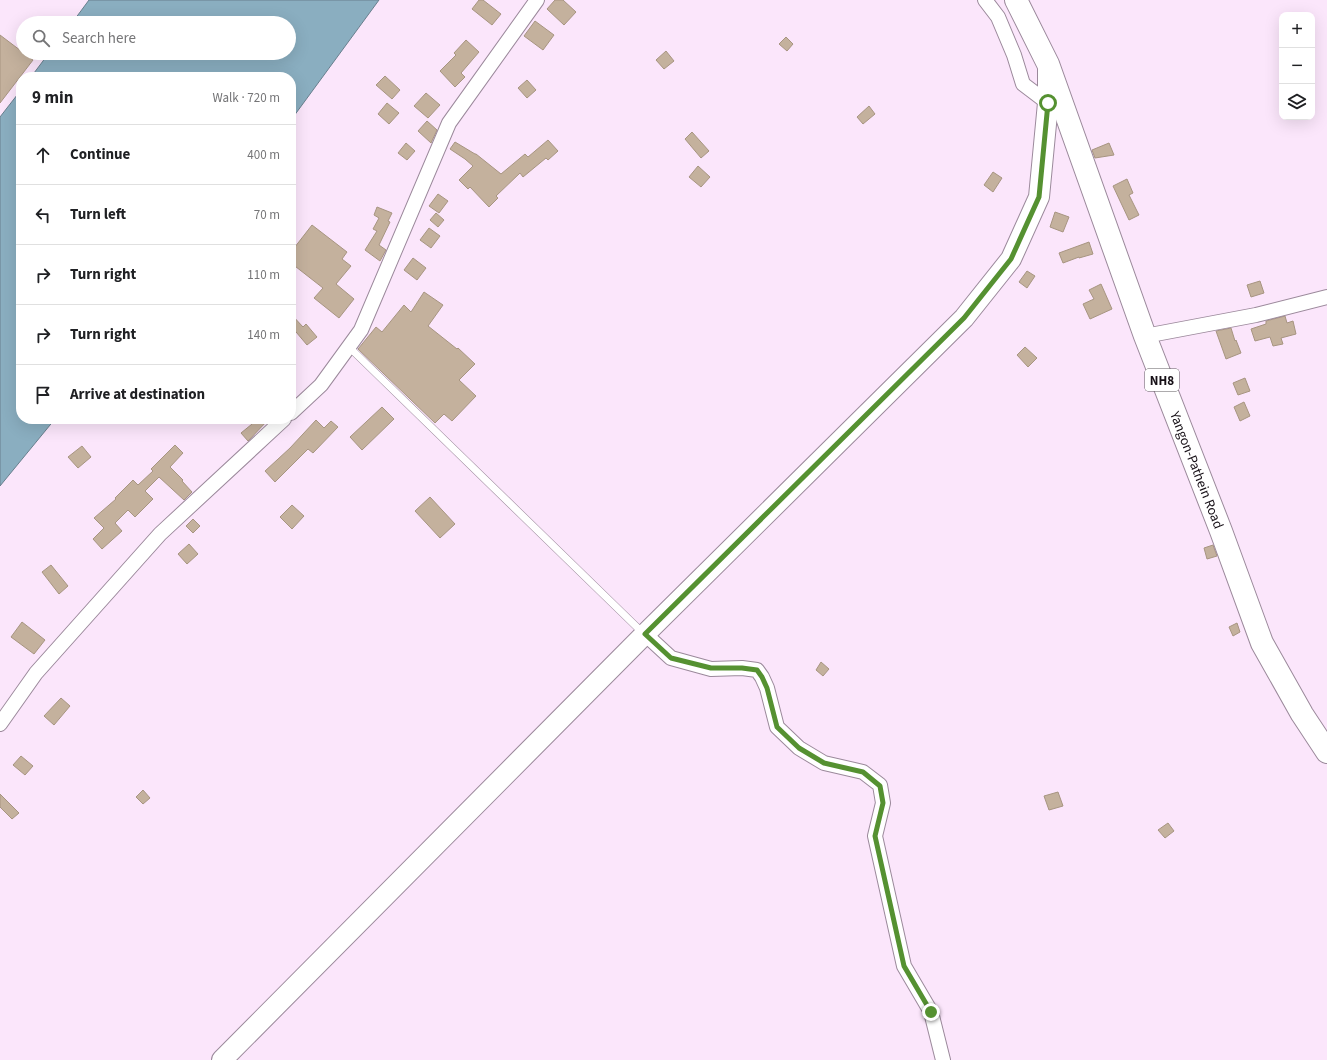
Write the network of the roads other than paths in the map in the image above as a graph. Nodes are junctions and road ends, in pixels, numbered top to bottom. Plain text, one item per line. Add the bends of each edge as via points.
1 (537, 0) edge
2 (985, 0) edge
3 (1016, 0) edge
4 (1048, 64) junction
5 (1048, 103) junction
6 (1327, 297) edge
7 (1145, 336) junction
8 (349, 346) junction
9 (296, 408) edge
10 (279, 424) edge
11 (645, 634) junction
12 (0, 724) edge
13 (1327, 752) edge
14 (222, 1060) edge
15 (942, 1060) edge

1 - 8 street via 449,123 361,330
2 - 5 street via 998,17 1023,84
3 - 4 highway, Yangon-Pathein Road / NH8
4 - 5 street
4 - 7 highway, Yangon-Pathein Road / NH8
5 - 11 street via 1039,197 1011,259 964,318
6 - 7 street via 1256,315
7 - 13 highway, Yangon-Pathein Road / NH8 via 1262,643 1302,714
8 - 9 street via 321,384
8 - 11 lane
10 - 12 street via 160,534 36,673
11 - 14 street
11 - 15 street via 671,658 711,668 757,670 767,688 777,727 799,748 824,763 863,772 880,786 883,803 875,836 904,966 931,1012

